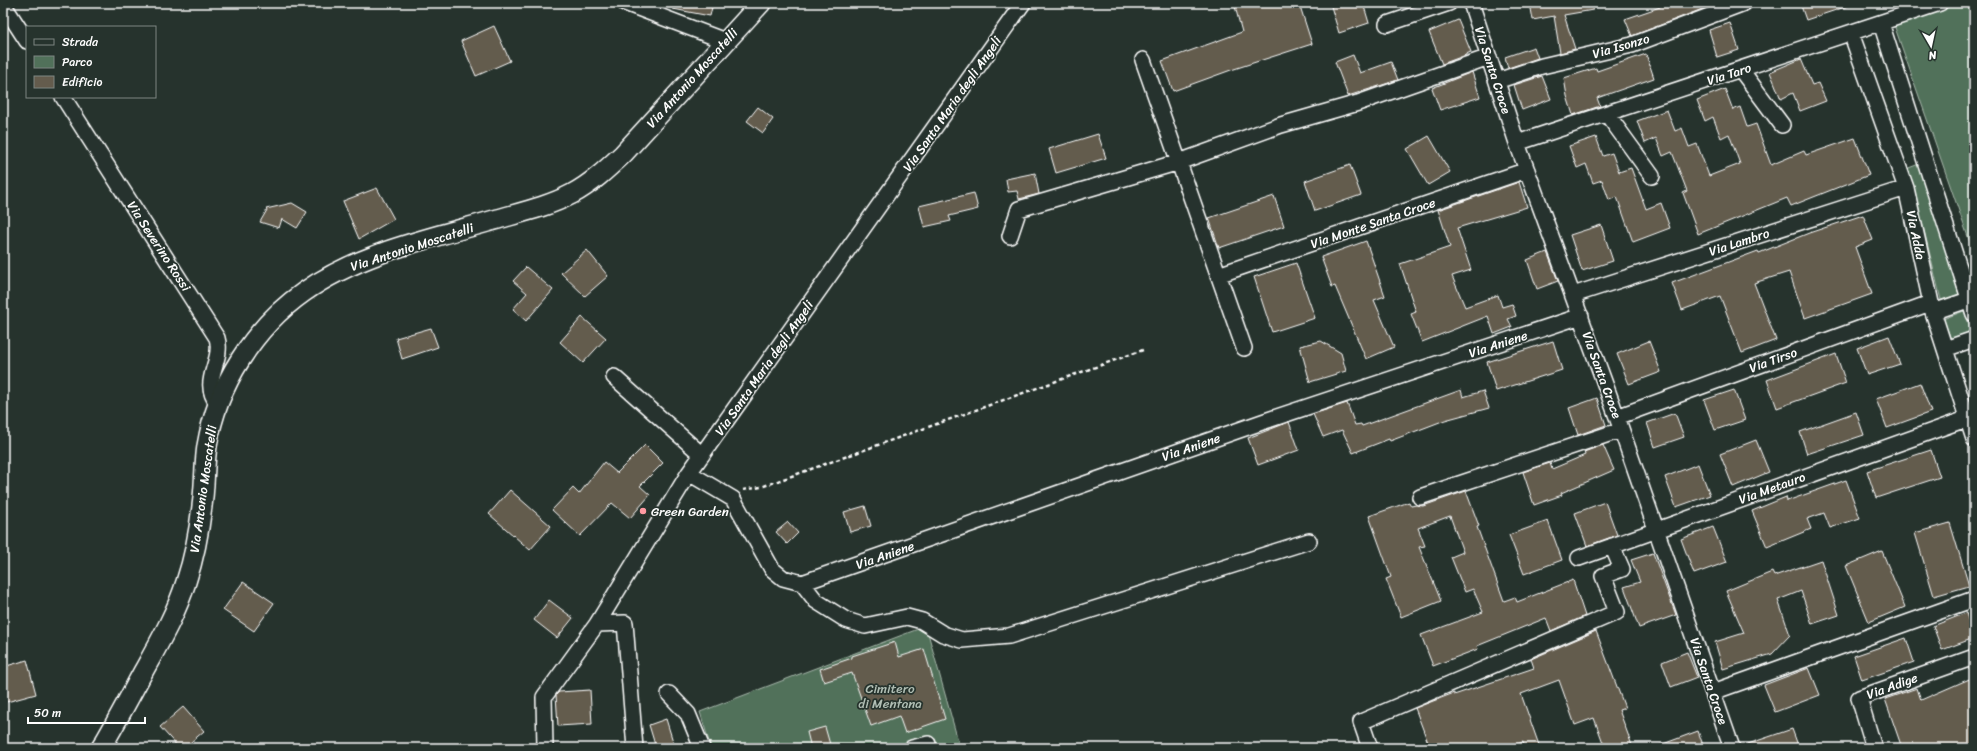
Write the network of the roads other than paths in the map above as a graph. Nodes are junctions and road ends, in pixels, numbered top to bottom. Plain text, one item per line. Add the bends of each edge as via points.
1 (625, 3) edge
2 (760, 3) edge
3 (1023, 3) edge
4 (1449, 3) edge
5 (1471, 3) edge
6 (1744, 3) edge
7 (1940, 3) edge
8 (3, 4) edge
9 (1881, 23) junction
10 (1387, 24) dead end
11 (1851, 33) junction
12 (26, 39) edge
13 (725, 42) junction
14 (1489, 57) junction
15 (1142, 60) dead end
16 (1741, 70) junction
17 (1497, 81) junction
18 (64, 98) edge
19 (1607, 114) junction
20 (1782, 125) dead end
21 (1517, 144) junction
22 (1179, 162) junction
23 (1527, 170) junction
24 (1652, 176) dead end
25 (1906, 188) junction
26 (1010, 236) dead end
27 (1218, 275) junction
28 (1573, 295) junction
29 (1971, 299) edge
30 (1931, 308) junction
31 (1974, 314) edge
32 (1581, 316) junction
33 (1974, 339) edge
34 (1244, 348) dead end
35 (1945, 349) junction
36 (614, 377) dead end
37 (218, 404) junction
38 (1966, 419) junction
39 (1619, 423) junction
40 (1974, 439) edge
41 (702, 455) junction
42 (689, 473) junction
43 (1420, 497) dead end
44 (1656, 530) junction
45 (1309, 541) dead end
46 (1612, 546) junction
47 (1579, 558) dead end
48 (802, 584) junction
49 (1974, 599) edge
50 (597, 624) junction
51 (1974, 657) edge
52 (1713, 692) junction
53 (669, 694) dead end
54 (928, 744) dead end
55 (101, 748) edge
56 (545, 748) edge
57 (635, 748) edge
58 (702, 748) edge
59 (912, 748) edge
60 (1370, 748) edge
61 (1732, 748) edge
62 (1874, 748) edge

1 - 13 street
2 - 13 street, Via Antonio Moscatelli
3 - 41 street, Via Santa Maria degli Angeli
4 - 10 street
5 - 14 street, Via Santa Croce
6 - 17 street, Via Isonzo via 1632,45 1542,66
7 - 9 street, Via Taro
8 - 12 street
9 - 11 street, Via Taro
9 - 29 street
11 - 16 street, Via Taro
11 - 25 street, Via Adda
13 - 37 street, Via Antonio Moscatelli via 622,154 580,190 544,206 375,256 332,275 305,292 278,314 256,338 227,383
14 - 17 street, Via Santa Croce
14 - 22 street via 1358,103 1281,125
15 - 22 street
16 - 19 street, Via Taro
16 - 20 street
17 - 21 street, Via Santa Croce
18 - 37 street, Via Severino Rossi via 217,338 218,356 210,386 212,396
19 - 21 street, Via Taro
19 - 24 street
21 - 23 street, Via Santa Croce
22 - 26 street via 1019,209
22 - 27 street
23 - 27 street, Via Monte Santa Croce
23 - 28 street, Via Santa Croce
25 - 28 street, Via Lambro
25 - 30 street, Via Adda
27 - 34 street
28 - 32 street, Via Santa Croce
29 - 30 street, Via Tirso
29 - 31 street
30 - 35 street, Via Adda
30 - 39 street, Via Tirso
32 - 39 street, Via Santa Croce
32 - 48 street, Via Aniene via 1265,421
33 - 35 street
35 - 38 street, Via Adda
36 - 41 street
37 - 55 street, Via Antonio Moscatelli via 208,443 197,539 180,600 166,631
38 - 40 street, Via Adda
38 - 44 street, Via Metauro
39 - 43 street, Via Tirso
39 - 44 street, Via Santa Croce
41 - 42 street, Via Santa Maria degli Angeli
42 - 48 street via 733,499 772,569 783,578
42 - 50 street, Via Santa Maria degli Angeli
44 - 46 street, Via Metauro
44 - 52 street, Via Santa Croce
45 - 48 street via 1009,636 962,640 944,634 922,621 906,617 865,626 846,620 816,601
46 - 47 street, Via Metauro
46 - 60 street via 1622,569 1603,576 1617,612 1361,722
49 - 52 street
50 - 56 street, Via Santa Maria degli Angeli via 544,697
50 - 57 street via 625,623
51 - 62 street, Via Adige via 1859,698
52 - 61 street, Via Santa Croce
53 - 58 street via 688,714
54 - 59 street

